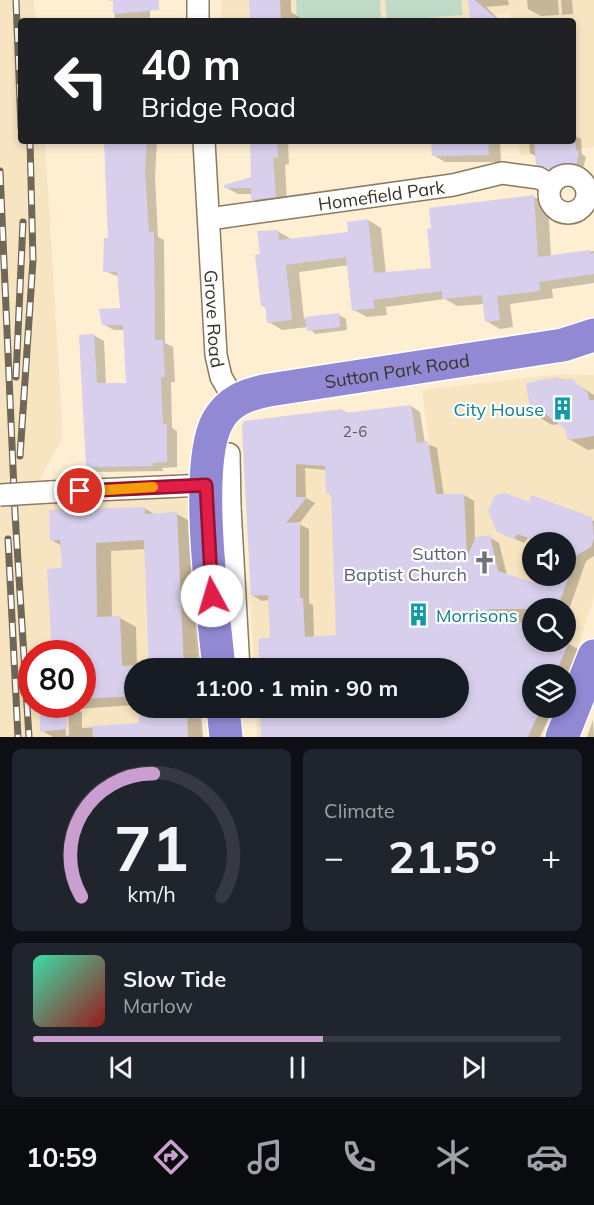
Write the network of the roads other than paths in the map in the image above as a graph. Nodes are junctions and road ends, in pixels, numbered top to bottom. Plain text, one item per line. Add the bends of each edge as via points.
1 (198, 0) edge
2 (198, 18) edge
3 (204, 144) edge
4 (551, 185) dead end
5 (209, 219) junction
6 (594, 335) edge
7 (579, 350) edge
8 (235, 401) junction
9 (229, 454) dead end
10 (206, 485) junction
11 (0, 495) edge
12 (230, 507) junction
13 (228, 655) edge
14 (594, 656) edge
15 (224, 718) edge
16 (239, 718) edge
17 (226, 737) edge
18 (234, 737) edge
19 (562, 737) edge

1 - 2 street
3 - 5 street, Grove Road
4 - 5 street, Homefield Park via 539,178 502,173 453,185
5 - 8 street, Grove Road via 216,354 221,377
6 - 7 highway, Sutton Park Road
7 - 8 highway, Sutton Park Road via 269,390
8 - 10 highway via 216,423
9 - 12 street
10 - 11 street, bridge
10 - 12 street
10 - 13 highway via 208,557
12 - 13 street
14 - 19 highway
15 - 17 highway
16 - 18 street

